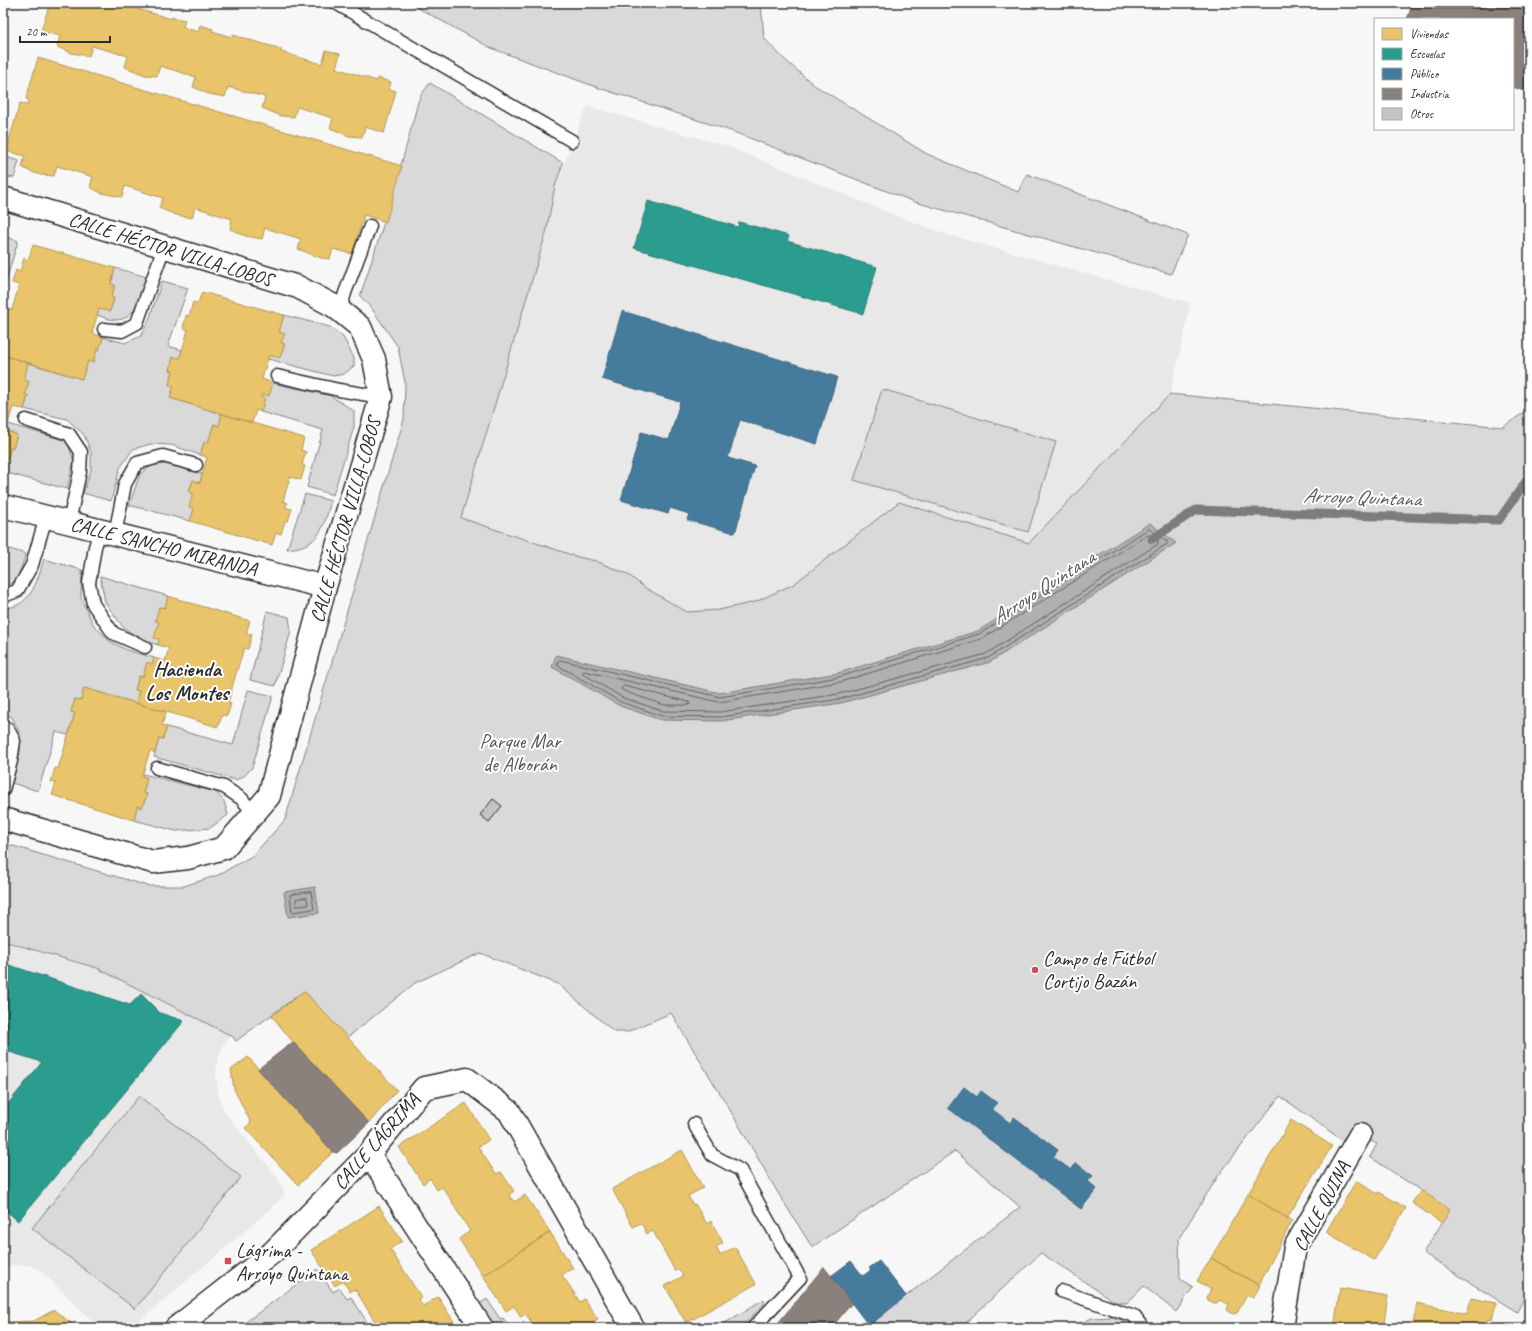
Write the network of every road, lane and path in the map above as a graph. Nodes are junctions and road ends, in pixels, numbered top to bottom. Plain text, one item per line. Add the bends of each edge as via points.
1 (336, 3) edge
2 (572, 142) dead end
3 (3, 198) edge
4 (370, 226) dead end
5 (164, 247) junction
6 (340, 310) junction
7 (104, 329) dead end
8 (276, 376) dead end
9 (381, 398) junction
10 (26, 420) dead end
11 (196, 465) dead end
12 (3, 506) edge
13 (46, 516) junction
14 (69, 522) junction
15 (107, 532) junction
16 (325, 587) junction
17 (3, 596) edge
18 (145, 646) dead end
19 (3, 727) edge
20 (157, 768) dead end
21 (3, 790) edge
22 (254, 814) junction
23 (3, 819) edge
24 (694, 1124) dead end
25 (1360, 1135) dead end
26 (369, 1154) junction
27 (1061, 1291) dead end
28 (183, 1327) edge
29 (482, 1328) edge
30 (633, 1328) edge
31 (753, 1328) edge
32 (1136, 1328) edge
33 (1282, 1328) edge

1 - 2 lane
3 - 5 street, CALLE HÉCTOR VILLA-LOBOS
4 - 6 lane
5 - 6 street, CALLE HÉCTOR VILLA-LOBOS via 298,287
5 - 7 lane via 138,323 122,331
6 - 9 street, CALLE HÉCTOR VILLA-LOBOS via 360,327 374,359
8 - 9 lane
9 - 16 street, CALLE HÉCTOR VILLA-LOBOS
10 - 14 lane via 68,434 80,452 80,472
11 - 15 lane via 163,456 137,463 125,484
12 - 13 street, CALLE SANCHO MIRANDA
13 - 14 street, CALLE SANCHO MIRANDA
13 - 17 lane via 32,565 17,591
14 - 15 street, CALLE SANCHO MIRANDA
15 - 16 street, CALLE SANCHO MIRANDA
15 - 18 lane via 95,547 89,583 93,604 113,633
16 - 22 street, CALLE HÉCTOR VILLA-LOBOS via 269,796
19 - 21 lane via 8,729 14,741
20 - 22 lane via 224,787 242,799
22 - 23 street, CALLE HÉCTOR VILLA-LOBOS via 224,848 188,858 153,862
24 - 31 lane via 712,1155 740,1170 800,1278
25 - 33 street, CALLE QUINA via 1296,1247
26 - 28 street, CALLE LÁGRIMA via 272,1252
26 - 29 street
26 - 30 street, CALLE LÁGRIMA via 424,1088 467,1079 509,1111
27 - 32 lane via 1134,1316 1140,1324

